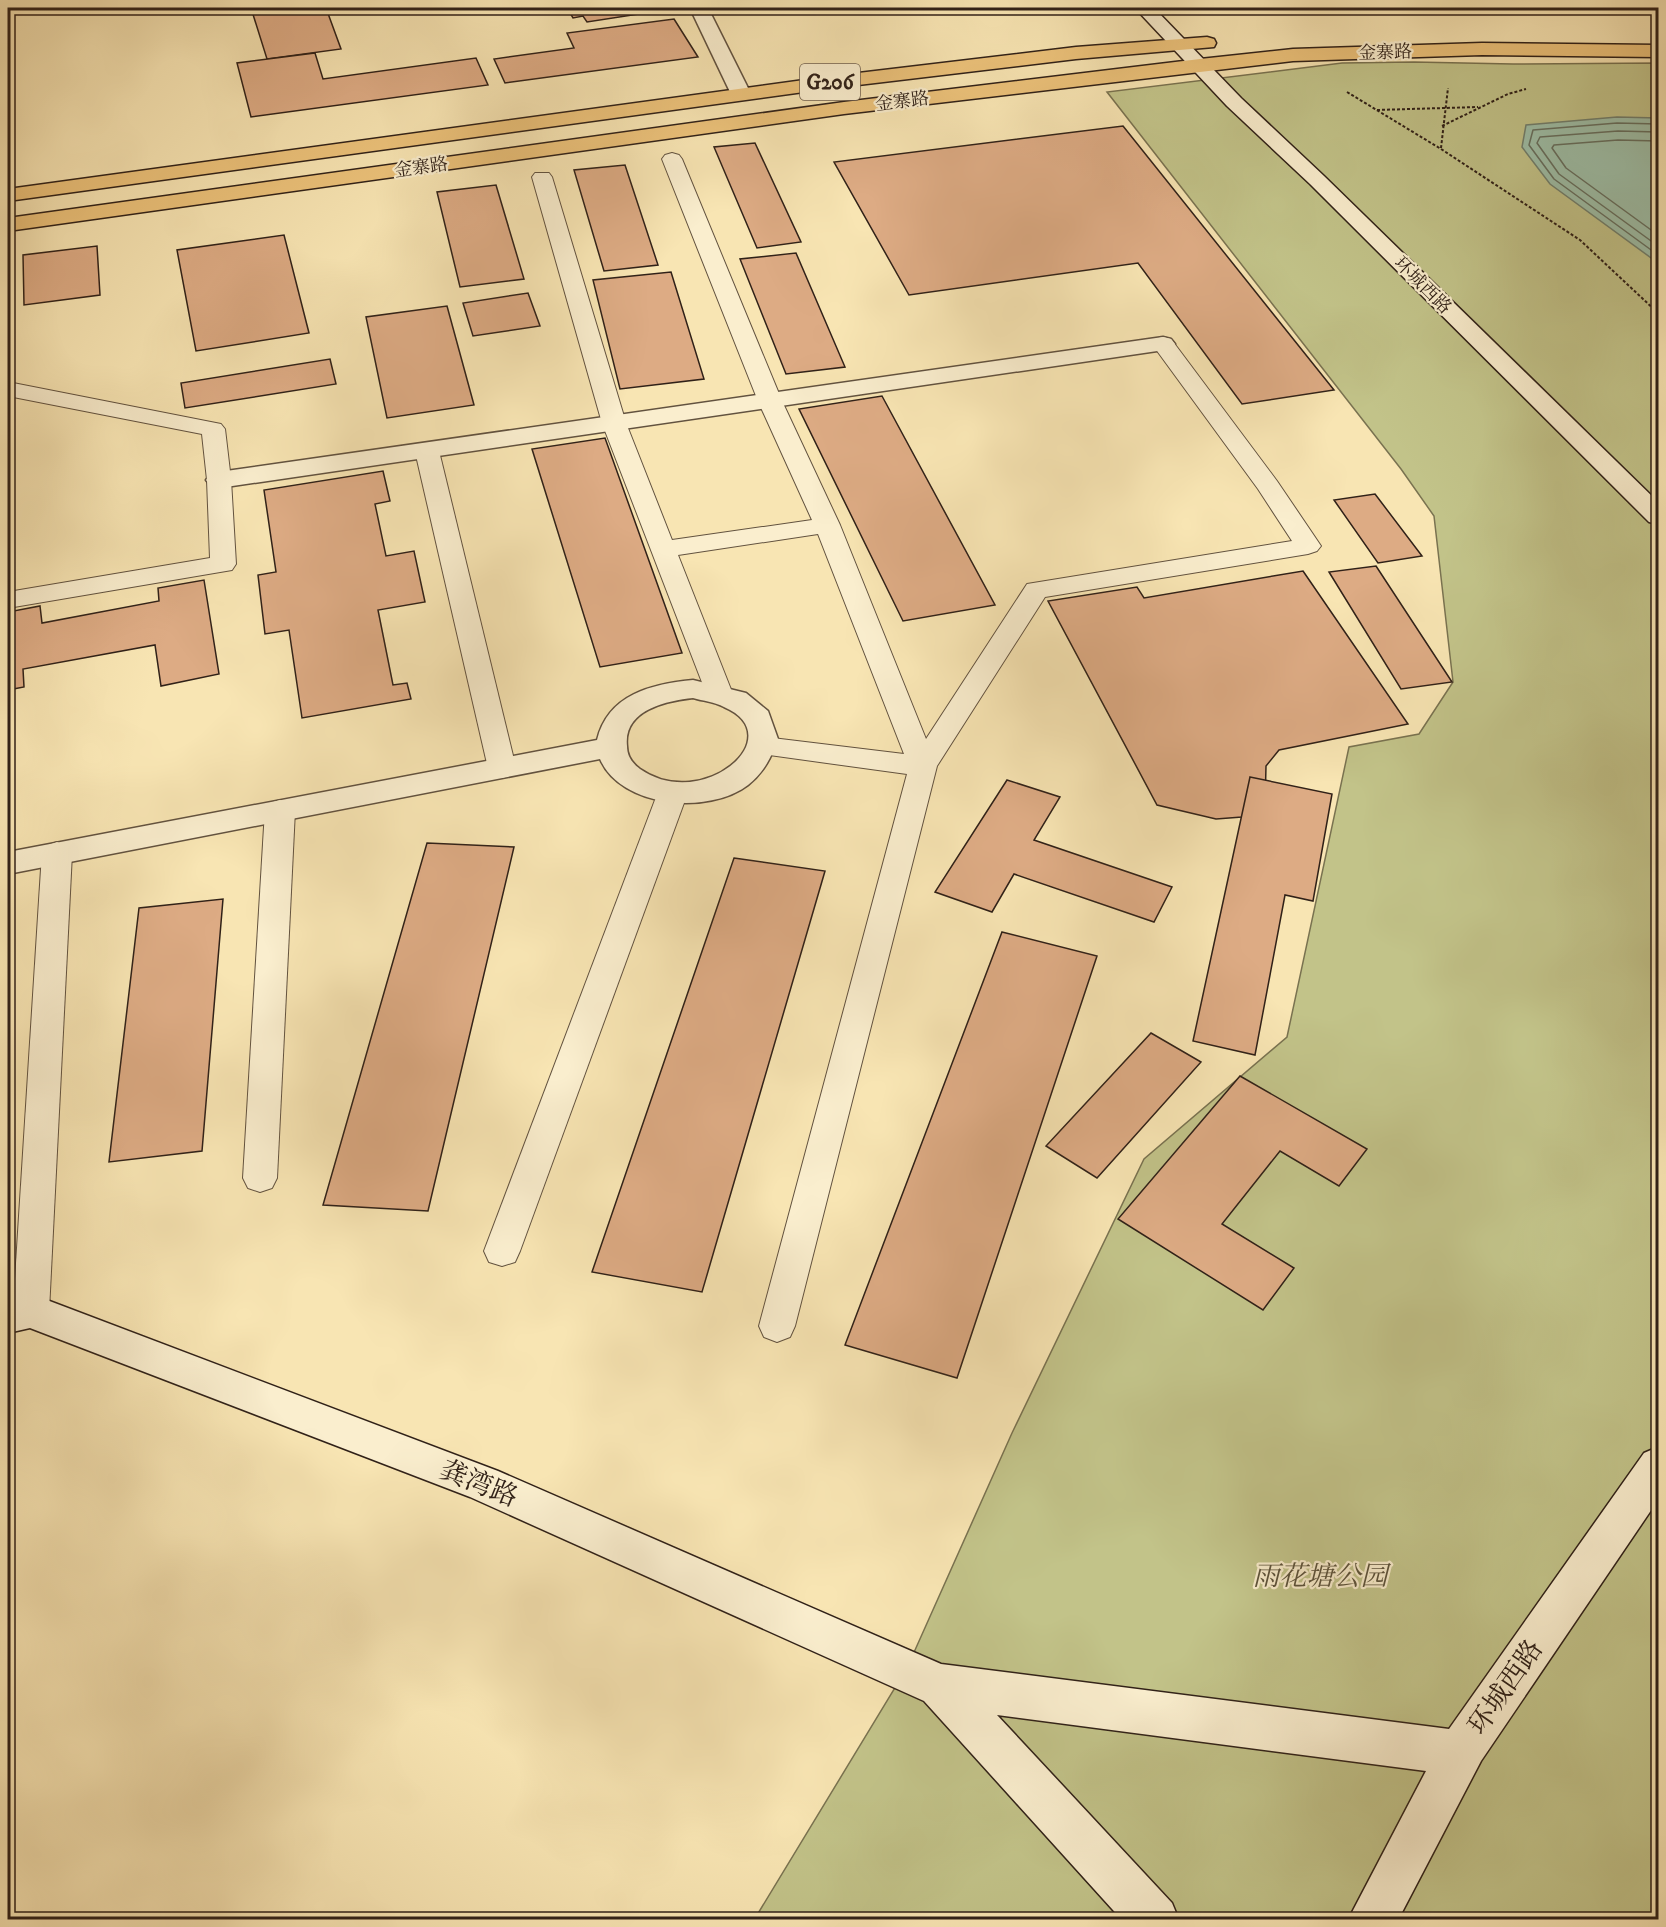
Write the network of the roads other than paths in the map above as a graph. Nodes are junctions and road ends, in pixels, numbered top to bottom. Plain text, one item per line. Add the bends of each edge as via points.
1 (699, 8) edge
2 (1144, 8) edge
3 (1659, 36) edge
4 (1263, 39) dead end
5 (1229, 42) dead end
6 (1659, 51) edge
7 (1190, 54) junction
8 (741, 94) junction
9 (672, 159) dead end
10 (542, 177) dead end
11 (8, 195) edge
12 (8, 225) edge
13 (1163, 344) joint
14 (8, 389) edge
15 (770, 401) junction
16 (614, 423) junction
17 (427, 451) junction
18 (219, 480) junction
19 (1659, 516) edge
20 (827, 525) junction
21 (663, 549) junction
22 (8, 600) edge
23 (718, 692) junction
24 (764, 746) junction
25 (610, 747) junction
26 (924, 766) junction
27 (502, 768) junction
28 (673, 792) junction
29 (280, 810) junction
30 (57, 853) junction
31 (8, 863) edge
32 (260, 1178) dead end
33 (501, 1251) dead end
34 (19, 1314) edge
35 (777, 1326) dead end
36 (1659, 1466) edge
37 (940, 1686) junction
38 (1461, 1753) junction
39 (1155, 1920) edge
40 (1372, 1920) edge

1 - 8 street
2 - 7 street, 环城西路
3 - 4 main road, 金寨路 via 1469,33
5 - 7 main road, 金寨路 / G206
6 - 7 main road, 金寨路 via 1470,49 1279,57
7 - 8 main road, 金寨路 / G206 via 1076,52
7 - 12 main road, 金寨路 via 844,108
7 - 19 street, 环城西路 via 1234,102
8 - 11 main road, 金寨路 / G206
9 - 15 lane
10 - 16 lane
13 - 15 street
13 - 26 lane via 1308,546 1036,590
14 - 18 lane via 213,429
15 - 16 street
15 - 20 lane
16 - 17 street
16 - 21 lane
17 - 18 street
17 - 27 lane
18 - 22 lane via 224,564
20 - 21 lane
20 - 26 lane
21 - 23 lane
23 - 24 street via 756,715 764,730
23 - 25 street via 693,689 643,700 624,713 612,730
24 - 26 lane
24 - 28 street via 756,762 742,776 722,787
25 - 27 street
25 - 28 street via 617,765 630,778 650,788
26 - 35 lane
27 - 29 street
28 - 33 lane
29 - 30 street
29 - 32 lane
30 - 31 street
30 - 34 lane
34 - 37 street, 龚湾路 via 484,1484
36 - 38 street, 环城西路
37 - 38 street
37 - 39 street
38 - 40 street, 环城西路

